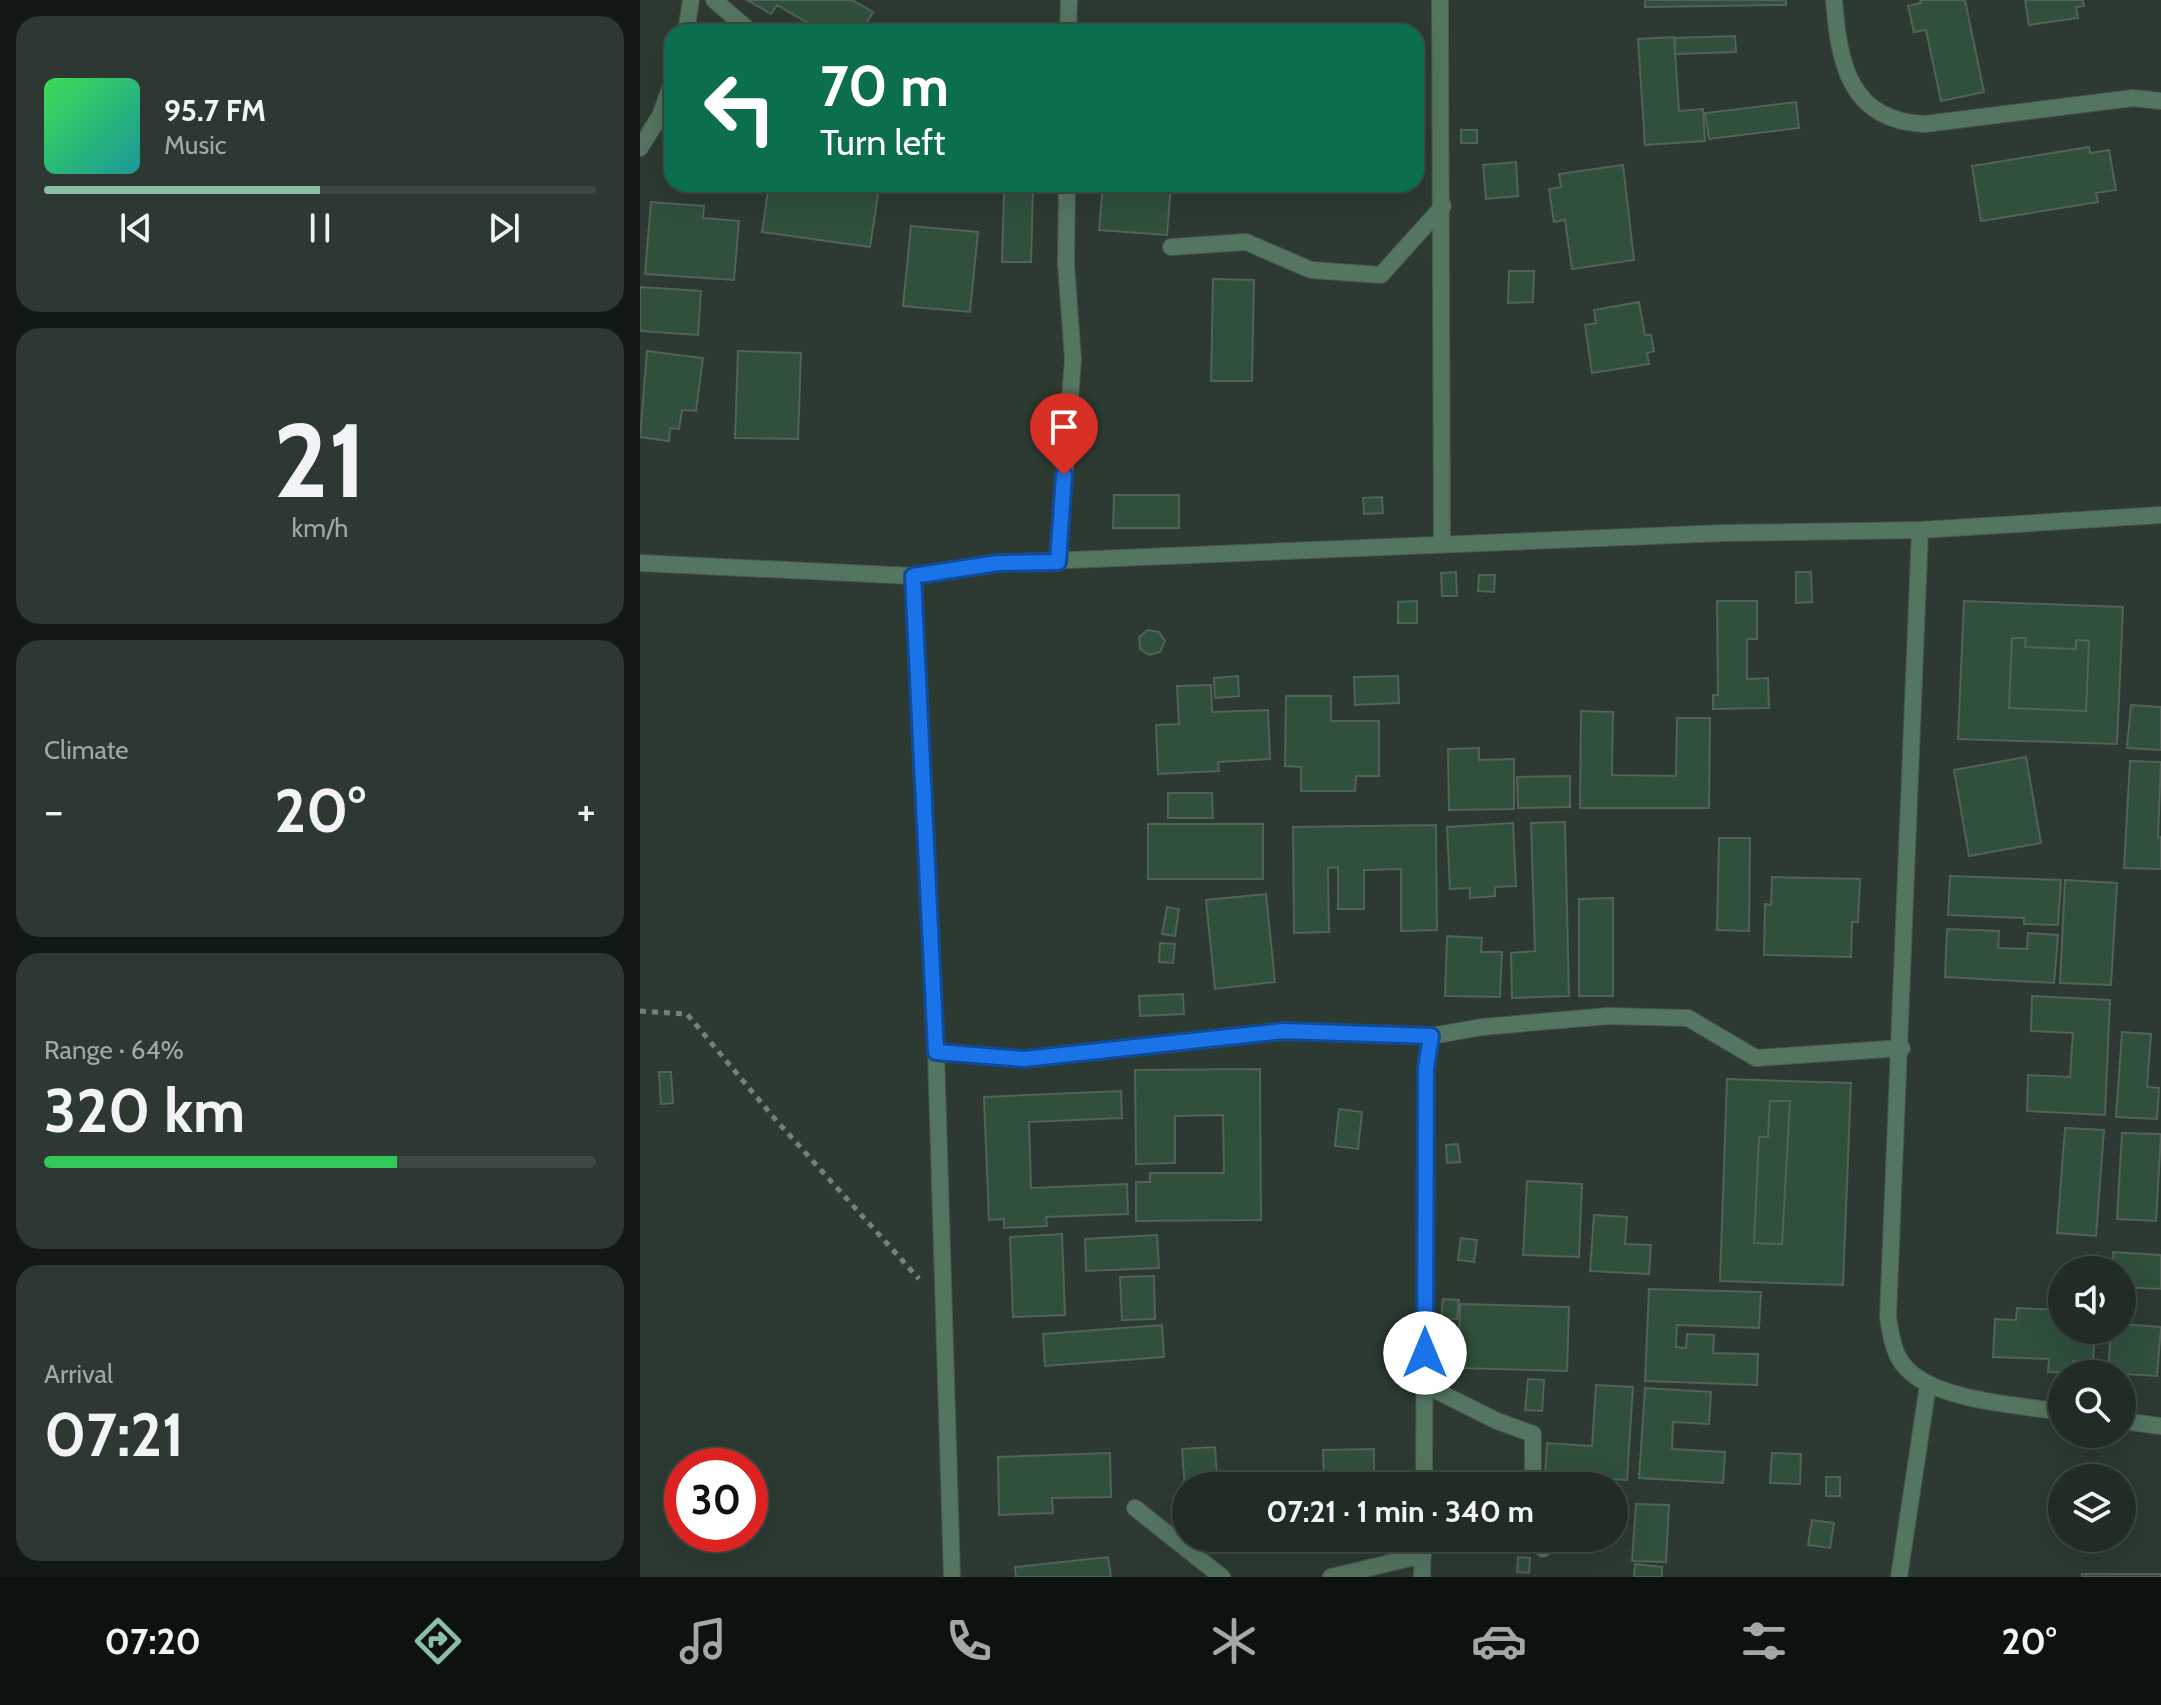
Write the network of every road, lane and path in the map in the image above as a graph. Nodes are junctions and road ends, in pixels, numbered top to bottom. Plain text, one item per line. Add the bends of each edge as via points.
1 (691, 0) edge
2 (714, 0) edge
3 (1069, 0) edge
4 (1440, 0) edge
5 (1834, 0) edge
6 (687, 24) edge
7 (742, 24) edge
8 (1068, 24) edge
9 (2161, 101) edge
10 (664, 105) edge
11 (640, 148) edge
12 (1067, 192) edge
13 (1443, 206) junction
14 (1171, 247) dead end
15 (2161, 515) edge
16 (1920, 530) junction
17 (1442, 544) junction
18 (1058, 562) junction
19 (640, 563) edge
20 (913, 576) junction
21 (640, 1011) edge
22 (1431, 1036) junction
23 (1902, 1048) junction
24 (936, 1052) junction
25 (944, 1306) junction
26 (1425, 1385) junction
27 (1928, 1385) junction
28 (2048, 1409) edge
29 (2136, 1423) edge
30 (2161, 1426) edge
31 (1424, 1472) edge
32 (1533, 1472) edge
33 (1135, 1508) dead end
34 (1423, 1555) joint
35 (952, 1577) edge
36 (1222, 1577) edge
37 (1331, 1577) edge
38 (1422, 1577) edge
39 (1899, 1577) edge

1 - 6 street
2 - 7 street
3 - 8 street
4 - 13 street
5 - 9 street via 1845,76 1874,108 1897,123 2133,98
10 - 11 street
12 - 18 street via 1073,359
13 - 14 street via 1381,275 1311,270 1246,242
13 - 17 street
15 - 16 street
16 - 17 street
16 - 23 street
17 - 18 street
18 - 20 street via 998,563
19 - 20 street
20 - 24 street
21 - 25 path via 687,1014
22 - 23 street via 1608,1016 1688,1018 1756,1058
22 - 24 street via 1284,1031 1024,1059
22 - 26 street via 1426,1068
23 - 27 street via 1888,1317 1893,1345 1906,1368
24 - 25 street
25 - 35 street
26 - 31 street
26 - 32 street via 1533,1434
27 - 28 street
27 - 39 street
29 - 30 street
33 - 36 street
34 - 37 street
34 - 38 street

